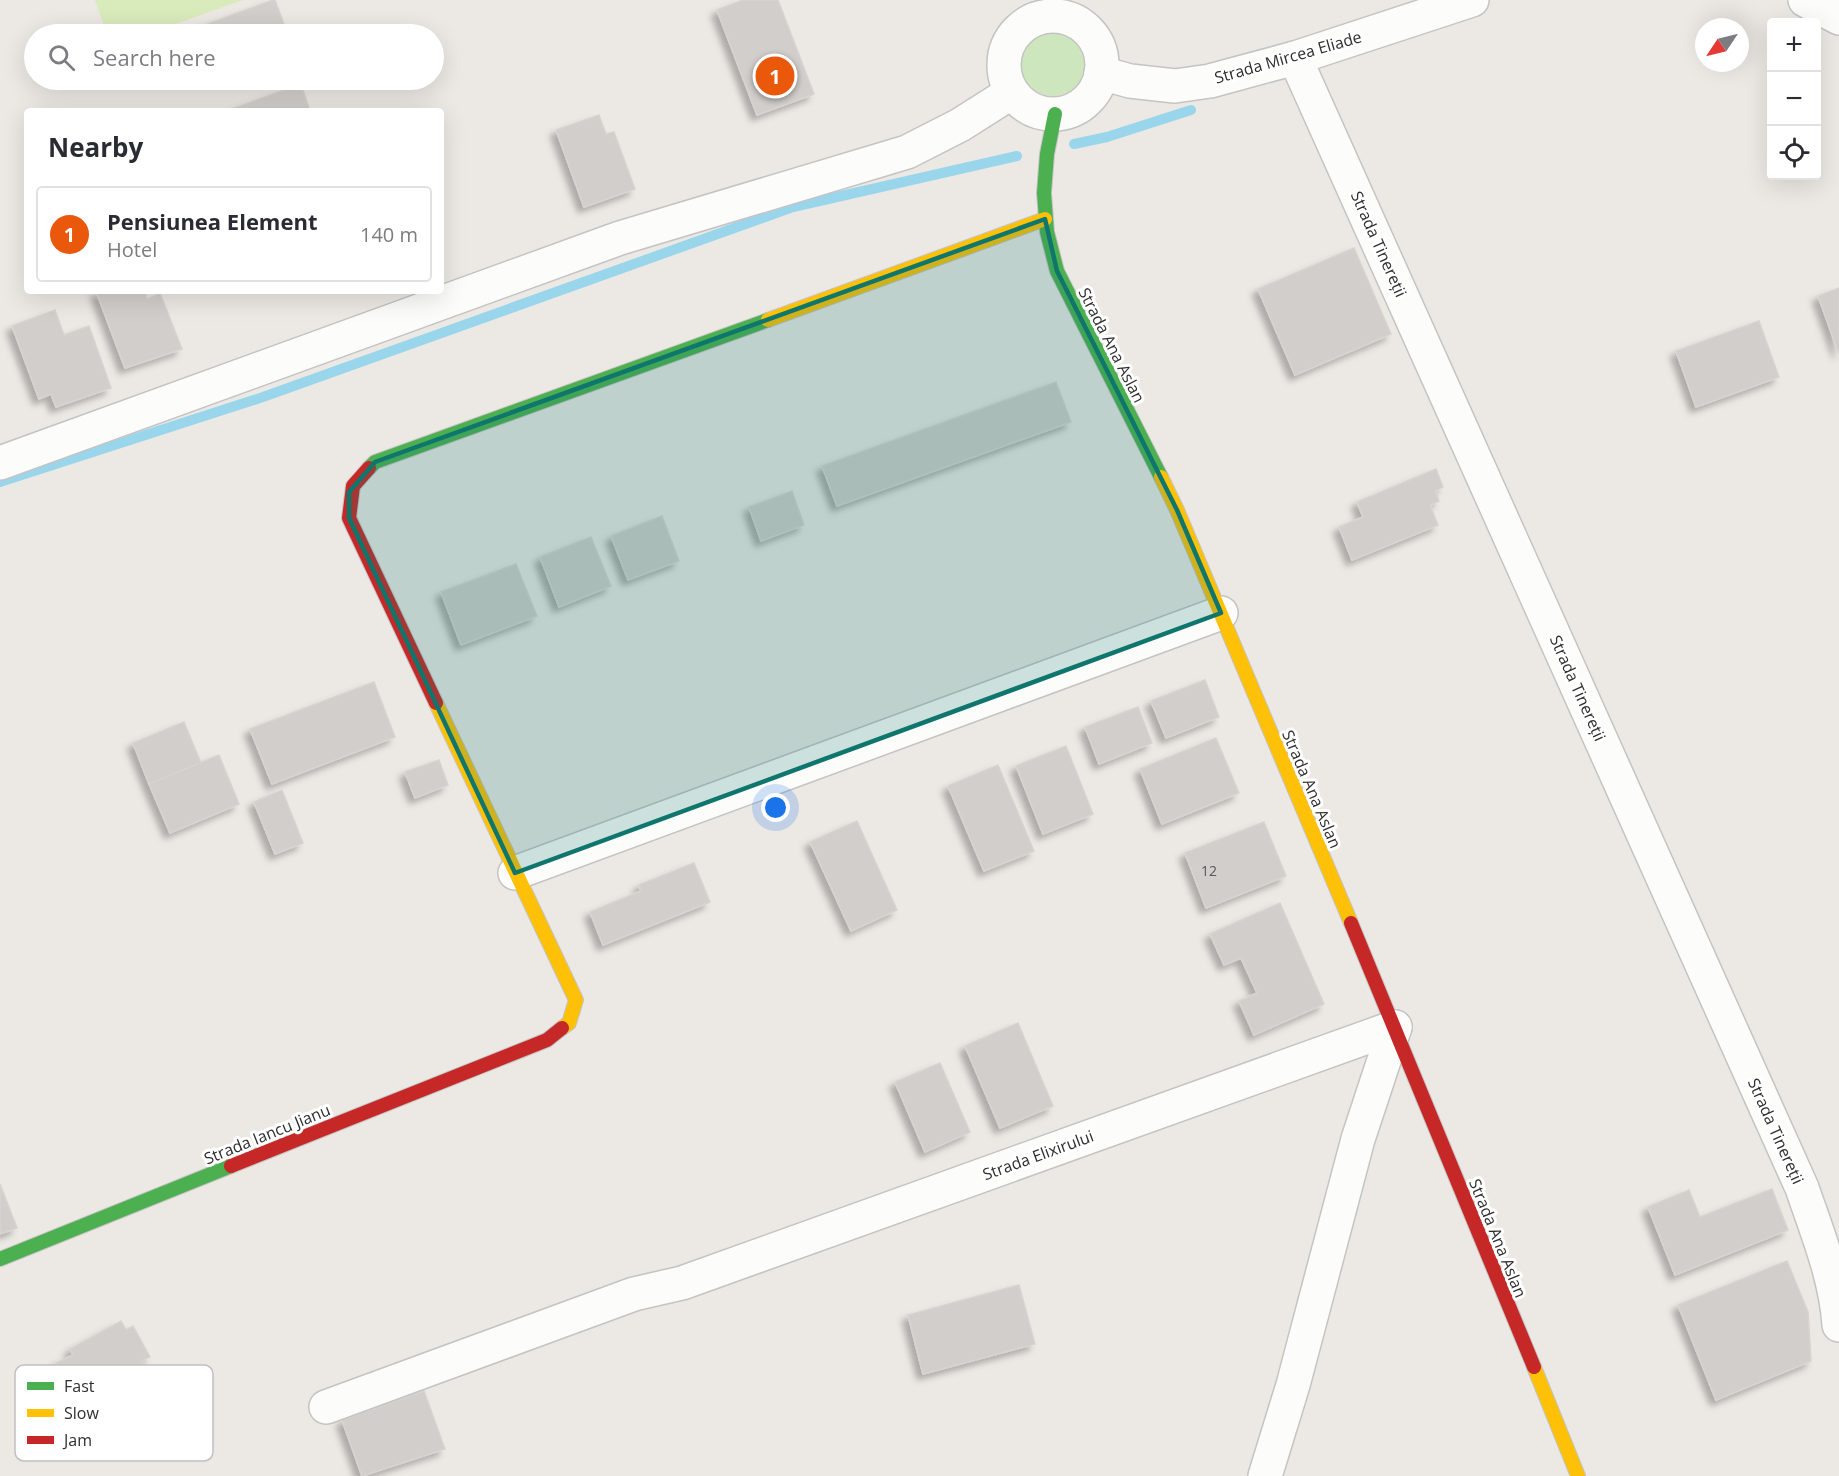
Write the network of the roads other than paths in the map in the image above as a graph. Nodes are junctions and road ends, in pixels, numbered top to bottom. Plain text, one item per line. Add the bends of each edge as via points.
1 (1472, 0) edge
2 (1805, 0) edge
3 (1043, 8) edge
4 (1839, 18) edge
5 (1295, 58) junction
6 (1101, 74) junction
7 (1012, 92) junction
8 (1055, 114) junction
9 (1045, 219) junction
10 (0, 463) edge
11 (1221, 613) junction
12 (515, 873) junction
13 (1395, 1027) junction
14 (0, 1259) edge
15 (1839, 1325) edge
16 (326, 1407) dead end
17 (1265, 1476) edge
18 (1578, 1476) edge

1 - 5 street, Strada Mircea Eliade
2 - 4 street
3 - 6 street via 1088,31 1097,44
3 - 7 street via 1008,45 1005,69
5 - 6 street, Strada Mircea Eliade via 1210,81 1175,86
5 - 15 street, Strada Tinereții via 1802,1188 1838,1307
6 - 8 street via 1096,89 1085,102 1071,111
7 - 8 street via 1023,105
7 - 10 street via 907,152 620,238
8 - 9 street, Strada Ana Aslan via 1044,167
9 - 11 street, Strada Ana Aslan via 1057,271 1177,510
9 - 12 street via 375,462 360,475 349,492 349,518
11 - 12 street
11 - 13 street, Strada Ana Aslan
12 - 14 street, Strada Iancu Jianu via 576,1000 568,1023 547,1040
13 - 16 street, Strada Elixirului via 682,1283 634,1294
13 - 17 street via 1358,1139
13 - 18 street, Strada Ana Aslan

